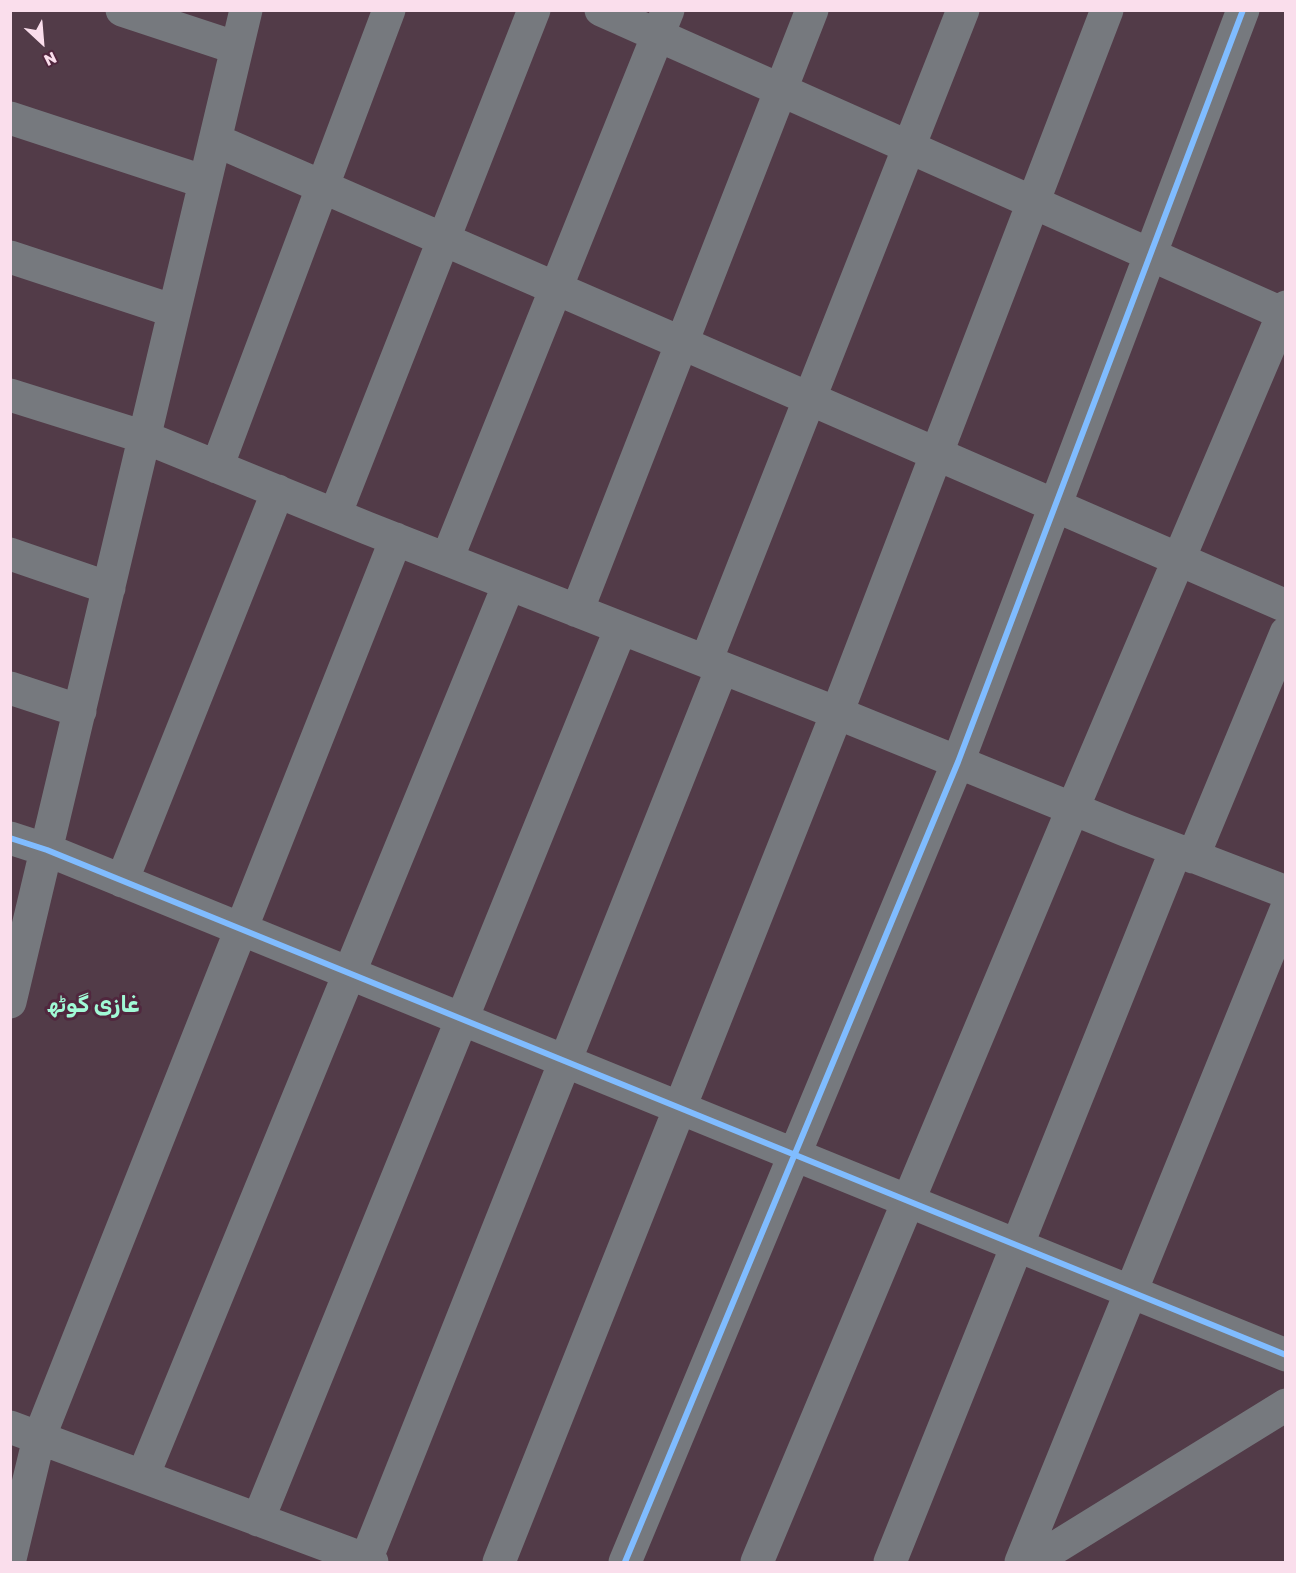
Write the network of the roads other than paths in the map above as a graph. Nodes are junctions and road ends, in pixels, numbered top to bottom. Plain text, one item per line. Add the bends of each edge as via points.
1 (122, 10) edge
2 (246, 10) edge
3 (388, 10) edge
4 (534, 10) edge
5 (601, 10) edge
6 (812, 10) edge
7 (963, 10) edge
8 (1107, 10) edge
9 (1243, 10) edge
10 (663, 23) edge
11 (237, 48) junction
12 (781, 90) junction
13 (10, 118) edge
14 (215, 140) junction
15 (909, 148) junction
16 (205, 182) junction
17 (322, 187) junction
18 (1033, 203) junction
19 (443, 239) junction
20 (1150, 255) junction
21 (10, 256) edge
22 (556, 288) junction
23 (174, 311) junction
24 (1284, 312) edge
25 (682, 343) junction
26 (10, 394) edge
27 (810, 399) junction
28 (144, 437) junction
29 (937, 454) junction
30 (217, 467) junction
31 (278, 491) junction
32 (1055, 506) junction
33 (335, 515) junction
34 (396, 539) junction
35 (10, 554) edge
36 (447, 559) junction
37 (1178, 559) junction
38 (509, 584) junction
39 (109, 588) junction
40 (1286, 606) edge
41 (577, 610) junction
42 (621, 628) junction
43 (1286, 633) edge
44 (714, 664) junction
45 (10, 688) edge
46 (80, 711) junction
47 (837, 713) junction
48 (958, 762) junction
49 (1073, 808) junction
50 (10, 838) edge
51 (47, 850) junction
52 (1184, 853) junction
53 (122, 881) junction
54 (1286, 892) edge
55 (1286, 910) edge
56 (241, 929) junction
57 (14, 968) edge
58 (349, 974) junction
59 (10, 1002) edge
60 (462, 1020) junction
61 (565, 1062) junction
62 (680, 1109) junction
63 (795, 1155) junction
64 (908, 1202) junction
65 (1017, 1246) junction
66 (1131, 1292) junction
67 (1286, 1355) edge
68 (1286, 1405) edge
69 (25, 1432) edge
70 (143, 1476) junction
71 (258, 1520) junction
72 (10, 1559) edge
73 (369, 1561) edge
74 (500, 1563) edge
75 (625, 1563) edge
76 (757, 1563) edge
77 (890, 1563) edge
78 (1021, 1563) edge
79 (1032, 1563) edge

1 - 11 street
2 - 11 street
3 - 17 street
4 - 19 street
5 - 10 street
6 - 12 street
7 - 15 street
8 - 18 street
9 - 20 street
10 - 12 street
10 - 22 street
11 - 14 street
12 - 15 street
12 - 25 street
13 - 16 street
14 - 16 street
14 - 17 street
15 - 18 street
15 - 27 street
16 - 23 street
17 - 19 street
17 - 30 street
18 - 20 street
18 - 29 street
19 - 22 street
19 - 33 street
20 - 24 street
20 - 32 street
21 - 23 street
22 - 25 street
22 - 36 street
23 - 28 street
24 - 37 street
25 - 27 street
25 - 41 street
26 - 28 street
27 - 29 street
27 - 44 street
28 - 30 street
28 - 39 street
29 - 32 street
29 - 47 street
30 - 31 street
31 - 33 street
31 - 53 street
32 - 37 street
32 - 48 street
33 - 34 street
34 - 36 street
34 - 56 street
35 - 39 street
36 - 38 street
37 - 40 street
37 - 49 street
38 - 41 street
38 - 58 street
39 - 46 street
41 - 42 street
42 - 44 street
42 - 60 street
43 - 52 street
44 - 47 street
44 - 61 street
45 - 46 street
46 - 51 street
47 - 48 street
47 - 62 street
48 - 49 street
48 - 63 street
49 - 52 street
49 - 64 street
50 - 51 street
51 - 53 street
51 - 57 street
52 - 54 street
52 - 65 street
53 - 56 street
55 - 66 street
56 - 58 street
56 - 69 street
57 - 59 street
58 - 60 street
58 - 70 street
60 - 61 street
60 - 71 street
61 - 62 street
61 - 73 street
62 - 63 street
62 - 74 street
63 - 64 street
63 - 75 street
64 - 65 street
64 - 76 street
65 - 66 street
65 - 77 street
66 - 67 street
66 - 78 street
68 - 79 street
69 - 70 street
69 - 72 street
70 - 71 street
71 - 73 street

